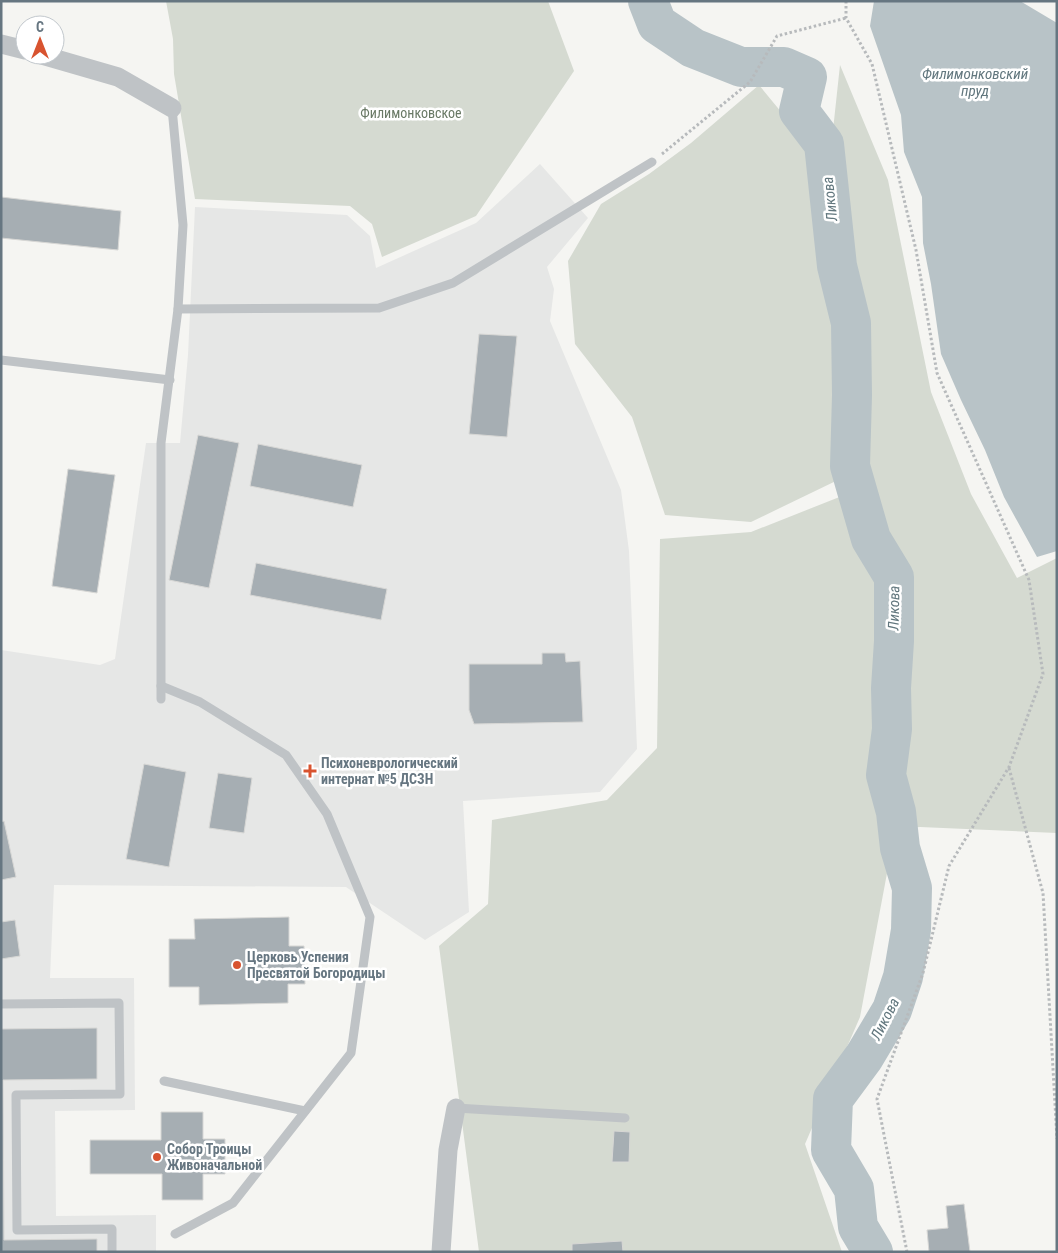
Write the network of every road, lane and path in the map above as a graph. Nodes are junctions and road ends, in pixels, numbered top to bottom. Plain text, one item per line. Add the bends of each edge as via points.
1 (846, 1) edge
2 (846, 18) junction
3 (1, 44) edge
4 (15, 48) edge
5 (65, 62) edge
6 (172, 108) joint
7 (652, 162) joint
8 (178, 309) junction
9 (1, 360) edge
10 (170, 380) junction
11 (161, 686) junction
12 (161, 698) dead end
13 (1009, 768) junction
14 (1, 1004) edge
15 (164, 1081) dead end
16 (456, 1108) joint
17 (306, 1111) junction
18 (625, 1118) dead end
19 (1057, 1139) edge
20 (175, 1234) dead end
21 (112, 1252) edge
22 (442, 1252) edge
23 (907, 1252) edge

1 - 2 path
2 - 7 path via 777,36 750,82
2 - 13 path via 872,64 916,250 937,373 1029,580 1043,674
3 - 4 street
5 - 6 street via 118,77
6 - 8 lane via 182,225
7 - 8 lane via 453,283 379,308
8 - 10 lane
9 - 10 lane
10 - 11 lane via 161,443
11 - 12 lane
11 - 17 lane via 200,702 286,755 327,814 370,917 351,1053
13 - 19 path via 1043,893
13 - 23 path via 949,866 923,973 877,1099
14 - 21 lane via 119,1003 120,1094 16,1095 17,1230 112,1229
15 - 17 lane
16 - 18 lane
16 - 22 street via 448,1150
17 - 20 lane via 233,1204

